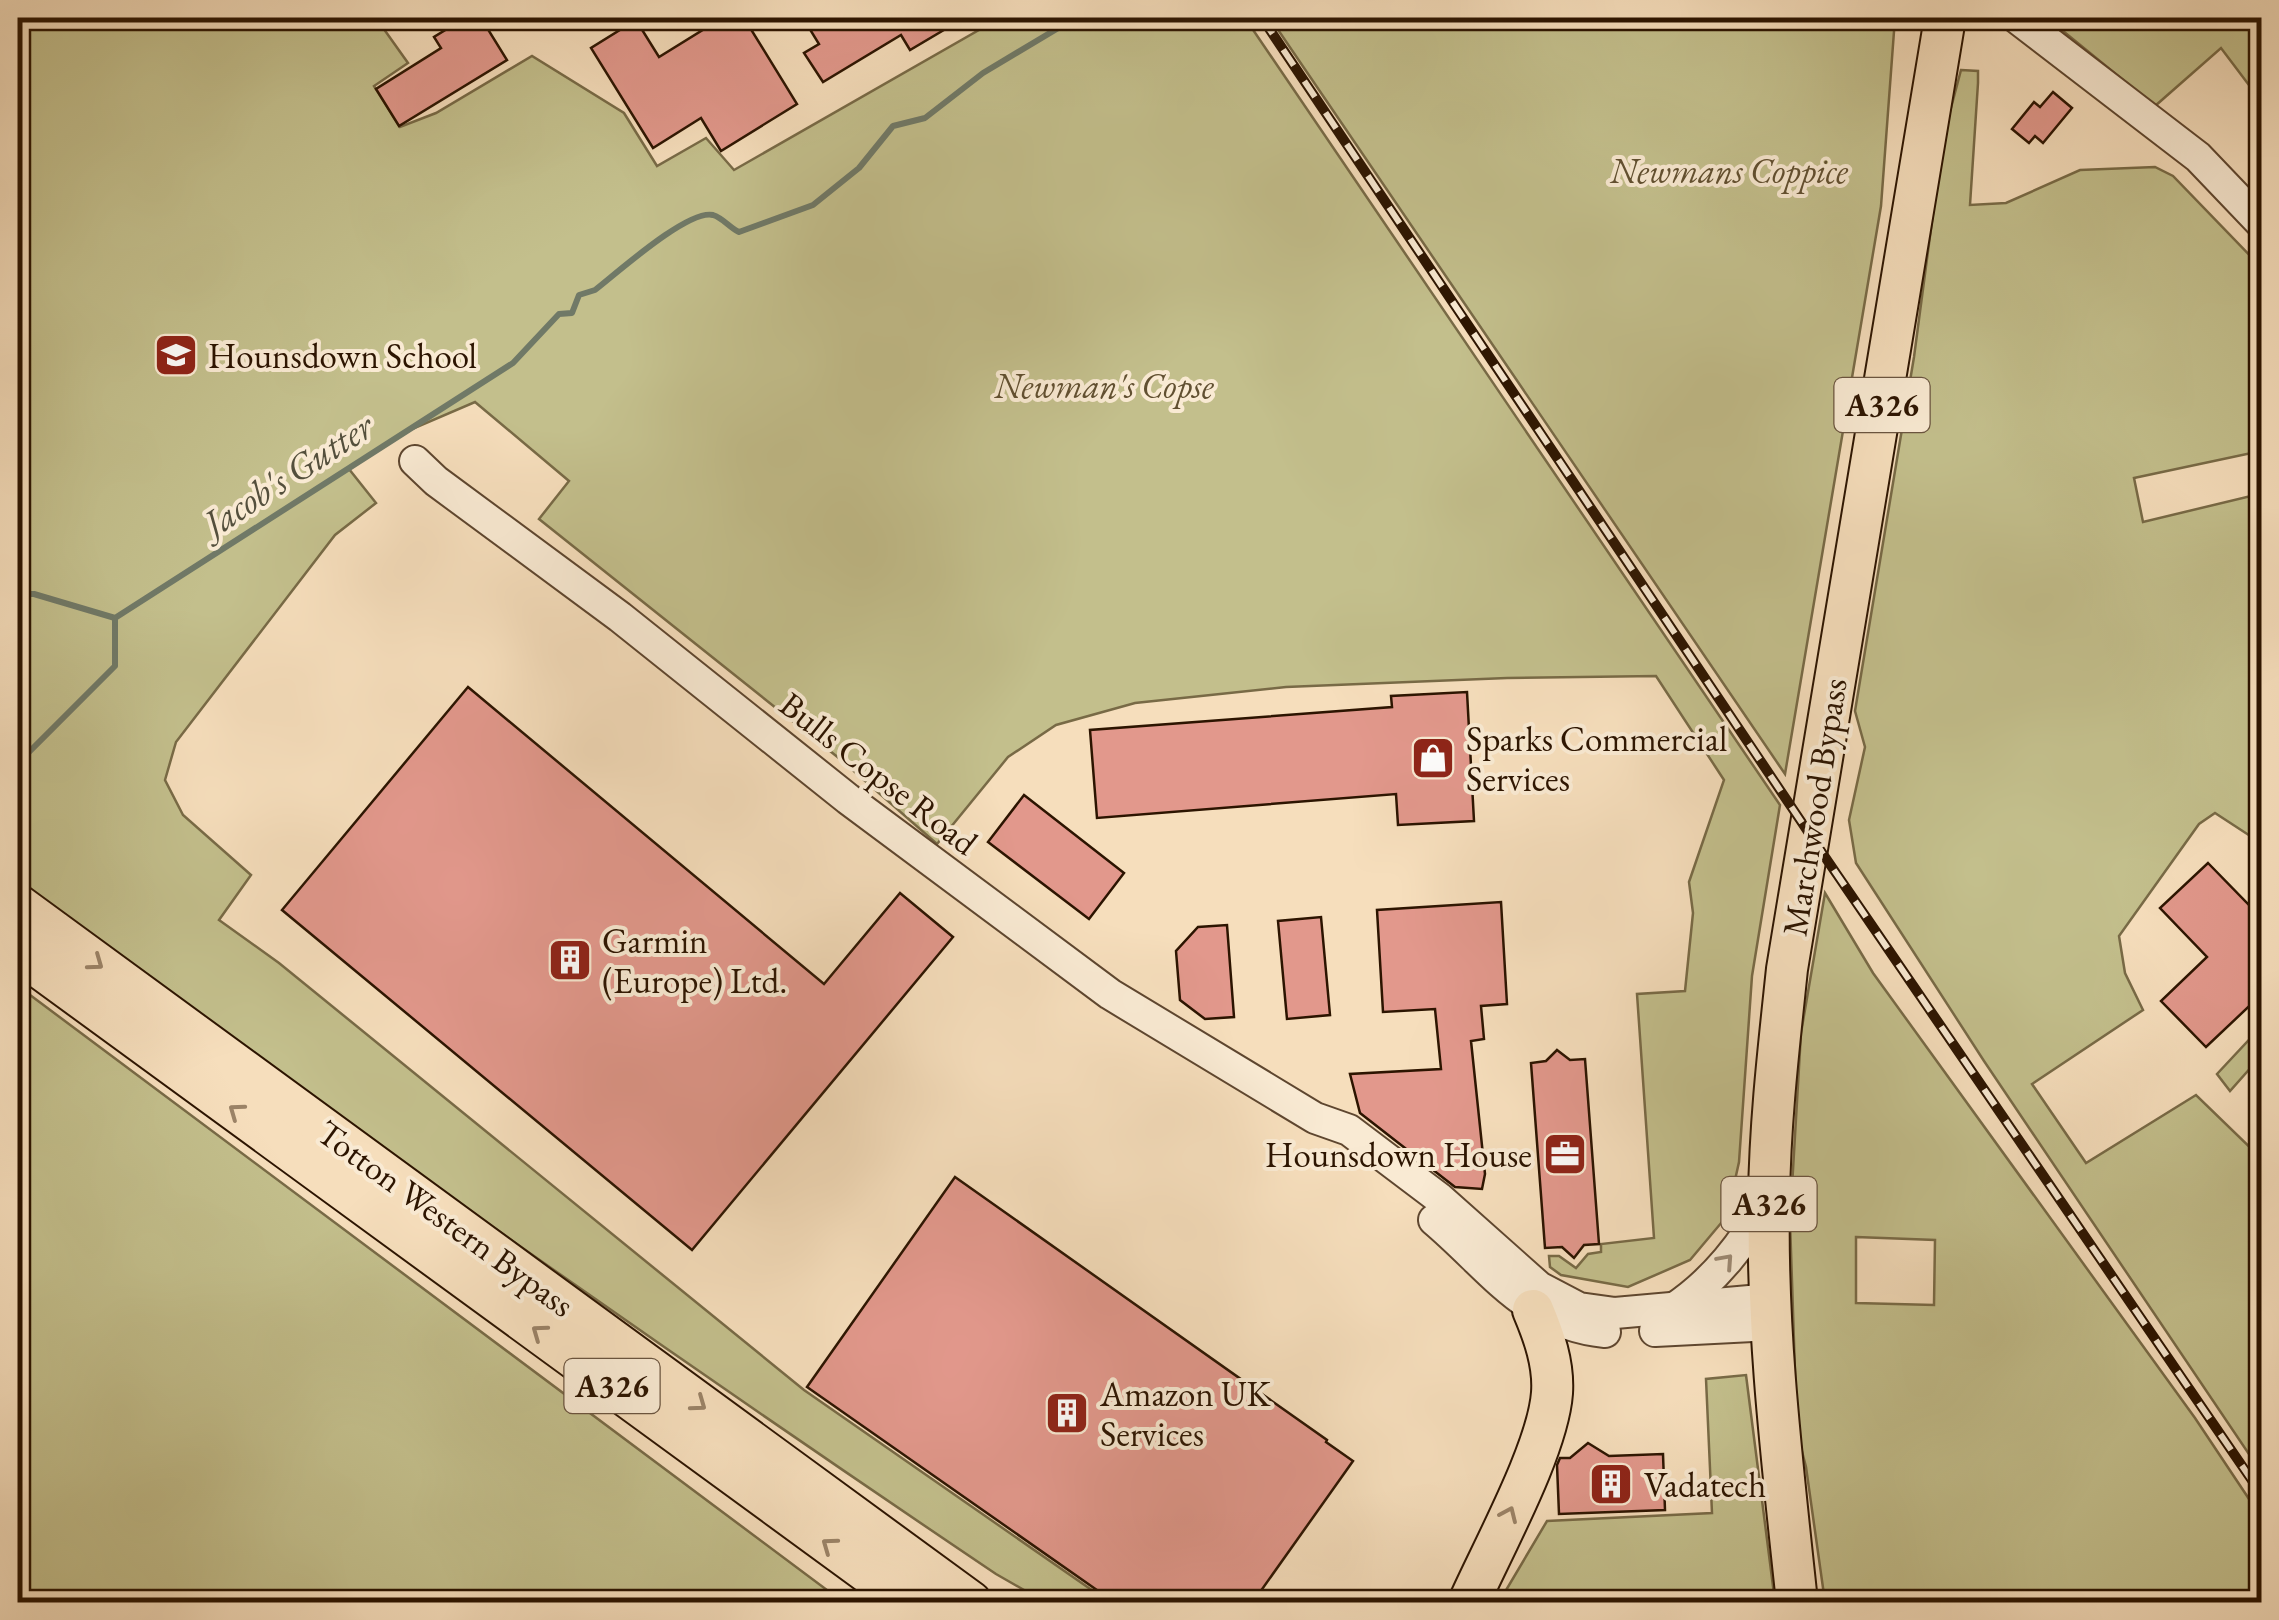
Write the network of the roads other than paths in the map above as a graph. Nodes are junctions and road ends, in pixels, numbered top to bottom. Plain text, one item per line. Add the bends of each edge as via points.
1 (1944, 18) edge
2 (2016, 18) edge
3 (2262, 224) edge
4 (415, 462) dead end
5 (18, 905) edge
6 (18, 952) edge
7 (1314, 1118) junction
8 (1768, 1199) junction
9 (1533, 1310) junction
10 (1670, 1311) junction
11 (1772, 1312) junction
12 (883, 1538) junction
13 (908, 1602) edge
14 (971, 1602) edge
15 (996, 1602) edge
16 (1469, 1602) edge
17 (1796, 1602) edge

1 - 8 main road, Marchwood Bypass / A326 via 1787,969
2 - 3 street via 2198,158
4 - 7 street, Bulls Copse Road via 1110,994
5 -> 12 main road, Totton Western Bypass / A326
13 -> 6 main road, Totton Western Bypass / A326
7 - 9 street, Bulls Copse Road
7 - 10 street, Bulls Copse Road via 1363,1140 1560,1299 1598,1312
10 -> 8 street via 1731,1257
8 - 11 main road, Marchwood Bypass / A326
9 - 11 street, Bulls Copse Road via 1566,1325 1615,1333
16 -> 9 main road via 1546,1425 1550,1358
10 - 11 street, Bulls Copse Road
11 - 17 main road, Marchwood Bypass / A326
12 - 14 main road, Totton Western Bypass / A326
12 - 15 main road

